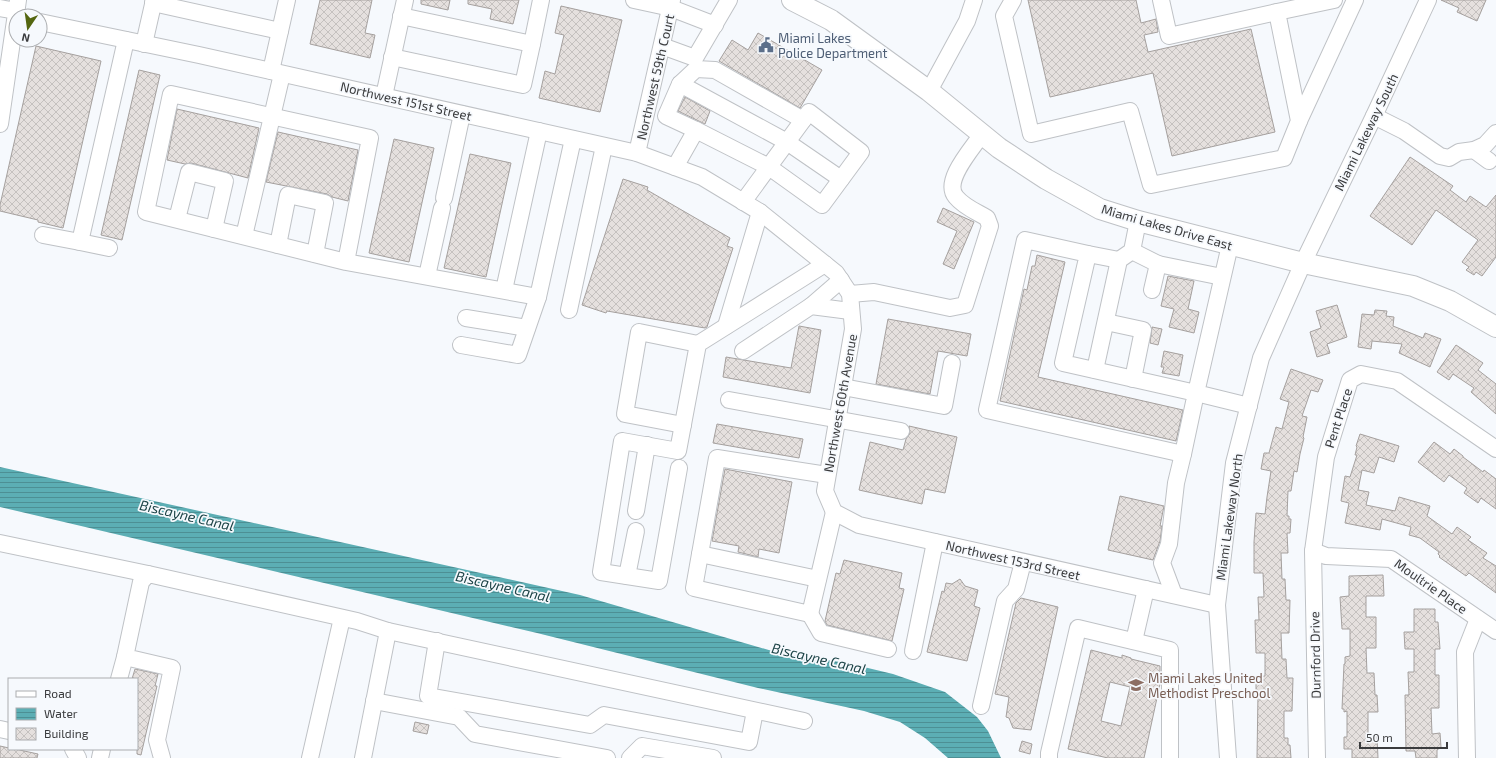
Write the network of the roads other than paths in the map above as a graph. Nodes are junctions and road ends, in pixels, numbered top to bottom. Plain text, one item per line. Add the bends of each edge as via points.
1 (287, 0) edge
2 (541, 0) edge
3 (634, 0) edge
4 (729, 0) edge
5 (792, 0) edge
6 (974, 0) edge
7 (1013, 0) edge
8 (1161, 0) edge
9 (1334, 0) edge
10 (1355, 0) edge
11 (1428, 0) edge
12 (154, 1) edge
13 (672, 4) edge
14 (403, 8) edge
15 (1277, 12) junction
16 (48, 24) edge
17 (715, 25) junction
18 (280, 31) junction
19 (126, 40) junction
20 (144, 44) junction
21 (532, 44) junction
22 (662, 46) junction
23 (11, 48) edge
24 (392, 57) junction
25 (276, 72) junction
26 (680, 84) junction
27 (929, 91) junction
28 (384, 96) junction
29 (462, 114) junction
30 (272, 116) junction
31 (1374, 116) junction
32 (803, 120) junction
33 (1300, 121) junction
34 (0, 124) edge
35 (696, 130) junction
36 (539, 131) junction
37 (1496, 133) edge
38 (982, 134) junction
39 (573, 139) junction
40 (787, 142) junction
41 (604, 146) junction
42 (1474, 150) junction
43 (637, 154) junction
44 (1489, 161) dead end
45 (675, 167) junction
46 (769, 167) junction
47 (841, 179) junction
48 (743, 202) junction
49 (760, 212) junction
50 (177, 219) junction
51 (1138, 221) junction
52 (214, 229) junction
53 (43, 235) dead end
54 (244, 236) junction
55 (80, 242) junction
56 (278, 245) junction
57 (1230, 245) junction
58 (109, 248) dead end
59 (314, 254) junction
60 (1088, 254) junction
61 (1125, 255) junction
62 (346, 262) junction
63 (1303, 263) junction
64 (825, 264) junction
65 (1158, 264) junction
66 (427, 276) junction
67 (1222, 277) junction
68 (841, 280) junction
69 (504, 290) junction
70 (1152, 290) dead end
71 (850, 294) junction
72 (538, 296) junction
73 (811, 306) junction
74 (569, 310) dead end
75 (850, 311) junction
76 (466, 318) dead end
77 (1106, 322) junction
78 (1495, 325) edge
79 (726, 326) junction
80 (527, 328) junction
81 (698, 344) junction
82 (461, 345) dead end
83 (743, 351) dead end
84 (952, 363) dead end
85 (1095, 370) junction
86 (1133, 379) junction
87 (843, 387) junction
88 (1196, 393) junction
89 (729, 400) dead end
90 (1249, 406) junction
91 (837, 420) junction
92 (683, 424) junction
93 (901, 431) dead end
94 (647, 446) junction
95 (1496, 449) edge
96 (1183, 454) junction
97 (679, 468) dead end
98 (826, 483) junction
99 (636, 511) dead end
100 (834, 512) junction
101 (636, 531) dead end
102 (935, 542) junction
103 (0, 543) edge
104 (1313, 551) junction
105 (700, 554) junction
106 (1023, 562) junction
107 (148, 574) junction
108 (627, 576) junction
109 (818, 579) junction
110 (1146, 589) junction
111 (1174, 596) junction
112 (1218, 605) junction
113 (810, 614) junction
114 (342, 618) junction
115 (1478, 619) junction
116 (388, 631) junction
117 (1496, 631) edge
118 (437, 641) junction
119 (1134, 641) junction
120 (888, 649) dead end
121 (913, 651) dead end
122 (125, 657) junction
123 (119, 678) edge
124 (374, 701) junction
125 (981, 706) dead end
126 (755, 711) junction
127 (804, 721) dead end
128 (164, 757) edge
129 (310, 758) edge
130 (363, 758) edge
131 (607, 758) edge
132 (630, 758) edge
133 (713, 758) edge
134 (1049, 758) edge
135 (1170, 758) edge
136 (1228, 758) edge
137 (1317, 758) edge
138 (1467, 758) edge

1 - 18 street
2 - 21 street
3 - 13 street
4 - 17 street
5 - 27 main road, Miami Lakes Drive East via 831,20
6 - 27 street via 967,21
7 - 33 street via 1004,16 1031,134 1130,111 1152,185 1284,158
8 - 15 street via 1169,36
9 - 15 street
10 - 33 street
11 - 31 street, Miami Lakeway South
12 - 18 street
12 - 20 street
13 - 17 street
13 - 22 street, Northwest 59th Court
14 - 21 street
14 - 24 street
15 - 33 street
16 - 19 street, Northwest 151st Street
17 - 22 street via 695,58
18 - 25 street
19 - 20 street, Northwest 151st Street
19 - 55 street
20 - 25 street, Northwest 151st Street
21 - 24 street via 523,85
22 - 43 street, Northwest 59th Court
23 - 34 street
24 - 28 street
25 - 28 street, Northwest 151st Street
25 - 30 street
26 - 32 street via 696,69 715,70
26 - 35 street via 666,116
26 - 40 street
27 - 38 main road, Miami Lakes Drive East
28 - 29 street, Northwest 151st Street
29 - 36 street, Northwest 151st Street
29 - 66 street
30 - 50 street via 171,94 146,212
30 - 54 street
30 - 62 street via 370,138
31 - 42 street via 1404,131 1440,156 1449,158 1459,152
31 - 63 street, Miami Lakeway South
32 - 40 street
32 - 47 street via 809,112 861,152
35 - 45 street
35 - 46 street
36 - 39 street, Northwest 151st Street
36 - 69 street
37 - 42 street via 1485,145
38 - 51 main road, Miami Lakes Drive East via 1046,179 1100,209
38 - 71 street via 953,178 952,188 954,196 987,218 990,226 965,305 950,308 874,292
39 - 41 street, Northwest 151st Street
39 - 72 street
40 - 46 street
40 - 47 street
41 - 43 street, Northwest 151st Street
41 - 74 street
42 - 44 street
43 - 45 street, Northwest 151st Street
45 - 48 street, Northwest 151st Street via 702,177
46 - 47 street via 822,206
46 - 48 street
48 - 49 street, Northwest 151st Street
49 - 64 street
49 - 79 street
50 - 52 street
50 - 52 street via 189,172 225,181
51 - 57 main road, Miami Lakes Drive East
51 - 61 street
52 - 54 street
53 - 55 street
54 - 56 street
55 - 58 street
56 - 59 street
56 - 59 street via 288,195 325,203
57 - 63 main road, Miami Lakes Drive East
57 - 67 street
59 - 62 street
60 - 61 street
60 - 85 street via 1063,363
60 - 96 street via 1025,240 986,410
61 - 65 street
61 - 77 street
62 - 66 street
63 - 78 main road, Miami Lakes Drive East via 1413,286 1450,301
63 - 90 street, Miami Lakeway North via 1261,358
64 - 68 street
64 - 79 street
65 - 67 street
65 - 70 street
66 - 69 street
67 - 88 street
68 - 71 street
68 - 73 street
69 - 72 street
71 - 75 street, Northwest 60th Avenue
72 - 80 street
73 - 75 street
73 - 83 street
75 - 87 street, Northwest 60th Avenue via 852,329
76 - 80 street
77 - 85 street
77 - 86 street via 1143,330
79 - 81 street
80 - 82 street via 518,355
81 - 92 street
81 - 92 street via 639,332 625,414
84 - 87 street via 944,406
85 - 86 street
86 - 88 street
87 - 91 street, Northwest 60th Avenue
88 - 90 street
88 - 96 street
89 - 91 street
90 - 112 street, Miami Lakeway North via 1234,463
91 - 93 street
91 - 98 street, Northwest 60th Avenue
92 - 94 street via 678,450
94 - 99 street
94 - 108 street via 622,441 601,572
95 - 104 street, Pent Place via 1396,382 1360,374 1350,380 1326,456
96 - 111 street via 1176,483 1169,544 1162,564
97 - 108 street via 659,581
98 - 100 street
98 - 105 street via 717,458
100 - 102 street, Northwest 153rd Street via 859,525
100 - 109 street
101 - 108 street
102 - 106 street, Northwest 153rd Street
102 - 121 street
103 - 107 street
104 - 115 street, Moultrie Place via 1326,556 1391,559
104 - 137 street, Durnford Drive
105 - 109 street
105 - 113 street via 694,588
106 - 110 street, Northwest 153rd Street
106 - 125 street via 1016,588 1005,601
107 - 114 street
107 - 122 street via 141,582
109 - 113 street
110 - 111 street, Northwest 153rd Street
110 - 119 street
111 - 112 street, Northwest 153rd Street
112 - 136 street, Miami Lakeway North
113 - 120 street via 821,633
114 - 116 street
114 - 129 street
115 - 117 street, Moultrie Place
115 - 138 street via 1465,652
116 - 118 street
116 - 124 street
118 - 126 street
118 - 126 street via 428,696 590,725 604,715 749,742
119 - 134 street via 1078,628
119 - 135 street via 1170,650
122 - 123 street
122 - 128 street via 172,668 157,740
124 - 130 street
124 - 131 street via 460,717 475,734
126 - 127 street
132 - 133 street via 642,746

